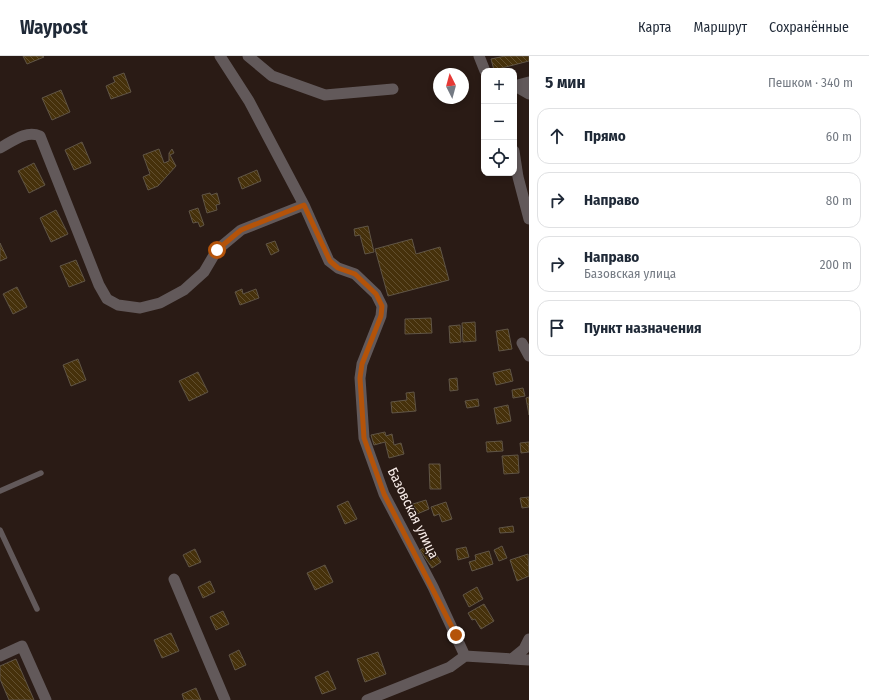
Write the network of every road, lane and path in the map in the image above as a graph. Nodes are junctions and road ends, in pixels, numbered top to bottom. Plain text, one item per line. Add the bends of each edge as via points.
1 (220, 56) edge
2 (248, 56) edge
3 (479, 56) edge
4 (484, 68) edge
5 (529, 82) edge
6 (517, 85) edge
7 (517, 88) edge
8 (393, 89) dead end
9 (529, 94) edge
10 (0, 148) edge
11 (517, 170) edge
12 (304, 205) junction
13 (529, 219) edge
14 (522, 342) dead end
15 (529, 356) edge
16 (41, 473) dead end
17 (0, 491) edge
18 (0, 530) edge
19 (174, 579) dead end
20 (37, 608) dead end
21 (529, 639) edge
22 (0, 656) edge
23 (465, 656) junction
24 (512, 658) junction
25 (529, 660) edge
26 (46, 700) edge
27 (225, 700) edge
28 (367, 700) edge

1 - 12 street via 249,101
2 - 8 street via 272,76 325,95
3 - 4 street
5 - 6 street
7 - 9 street
10 - 12 street via 28,133 40,136 99,285 107,299 118,305 140,308 160,303 184,290 204,272 217,250 241,230
11 - 13 street
12 - 23 street, Базовская улица via 330,261 338,268 355,274 376,294 382,306 381,316 362,364 360,378 364,438 384,494 433,587
14 - 15 street
16 - 17 lane
18 - 20 lane
19 - 27 street
21 - 24 street via 524,649
22 - 26 street via 22,646
23 - 24 street
23 - 28 street via 450,667
24 - 25 street

